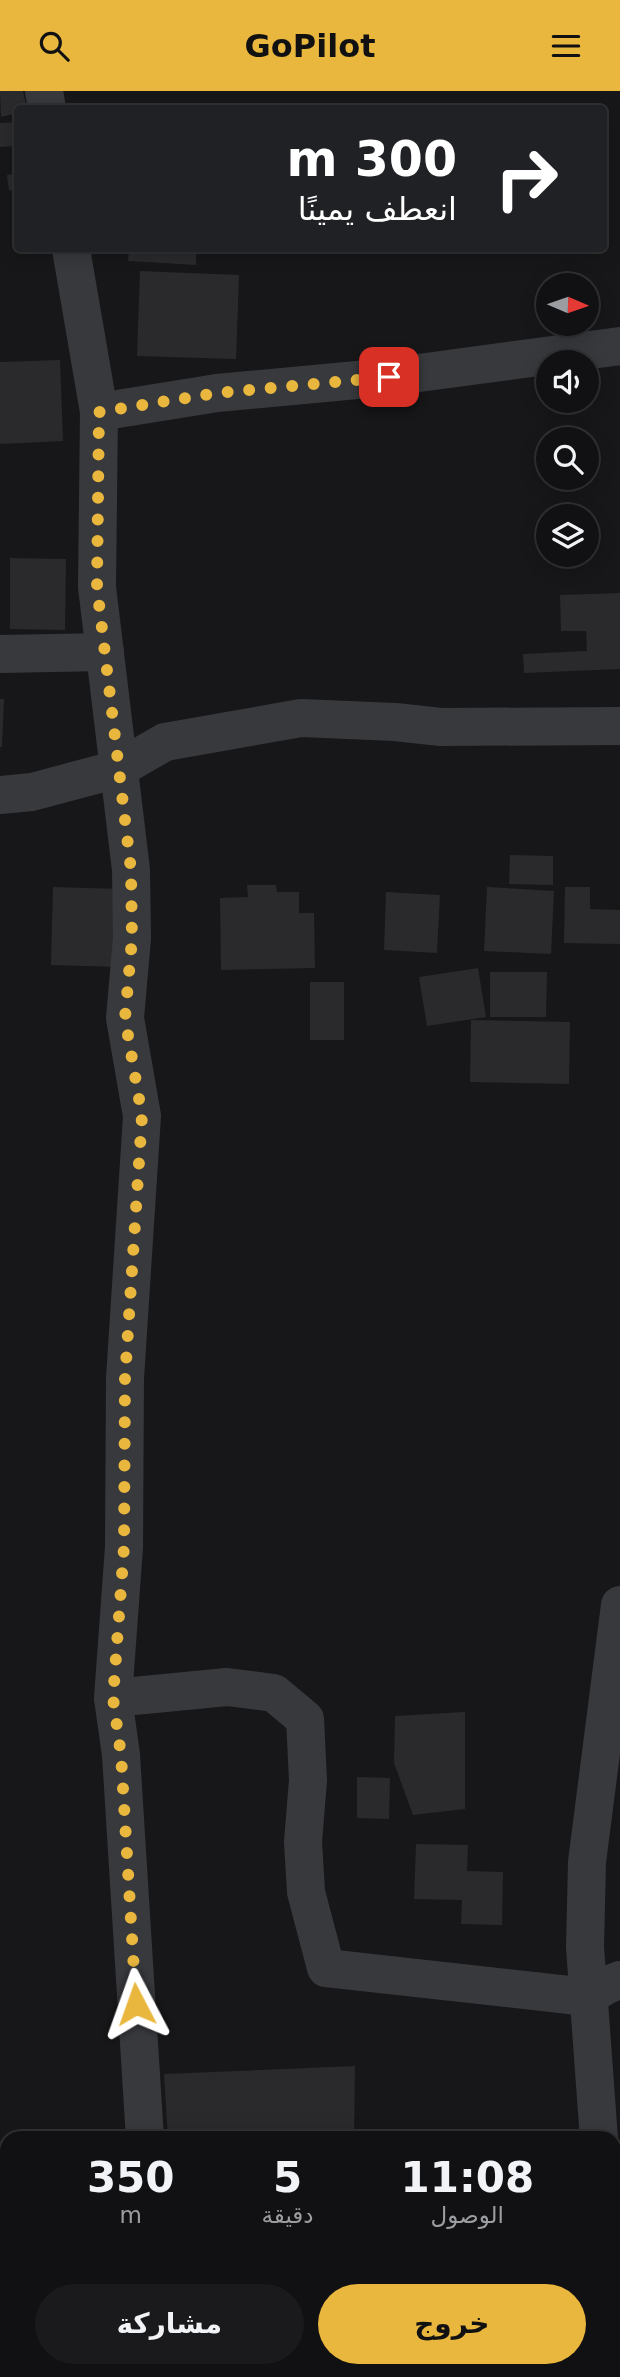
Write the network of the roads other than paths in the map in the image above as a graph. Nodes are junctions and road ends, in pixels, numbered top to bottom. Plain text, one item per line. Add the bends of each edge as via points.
1 (72, 252) edge
2 (620, 346) edge
3 (99, 412) junction
4 (105, 652) junction
5 (0, 654) edge
6 (620, 726) edge
7 (118, 769) junction
8 (0, 795) edge
9 (620, 1605) edge
10 (113, 1698) junction
11 (620, 1980) edge
12 (587, 1997) junction
13 (144, 2131) edge
14 (598, 2131) edge

1 - 3 street
2 - 3 street via 389,377 217,393
3 - 4 street via 97,587
4 - 5 street
4 - 7 street
6 - 7 street via 441,727 301,718 165,742
7 - 8 street via 32,792
7 - 10 street via 131,870 132,939 125,1018 142,1116 125,1378 124,1547
9 - 12 street via 587,1862
10 - 12 street via 227,1687 274,1693 305,1719 309,1780 303,1842 306,1892 326,1968
10 - 13 street via 121,1755
11 - 12 street
12 - 14 street

